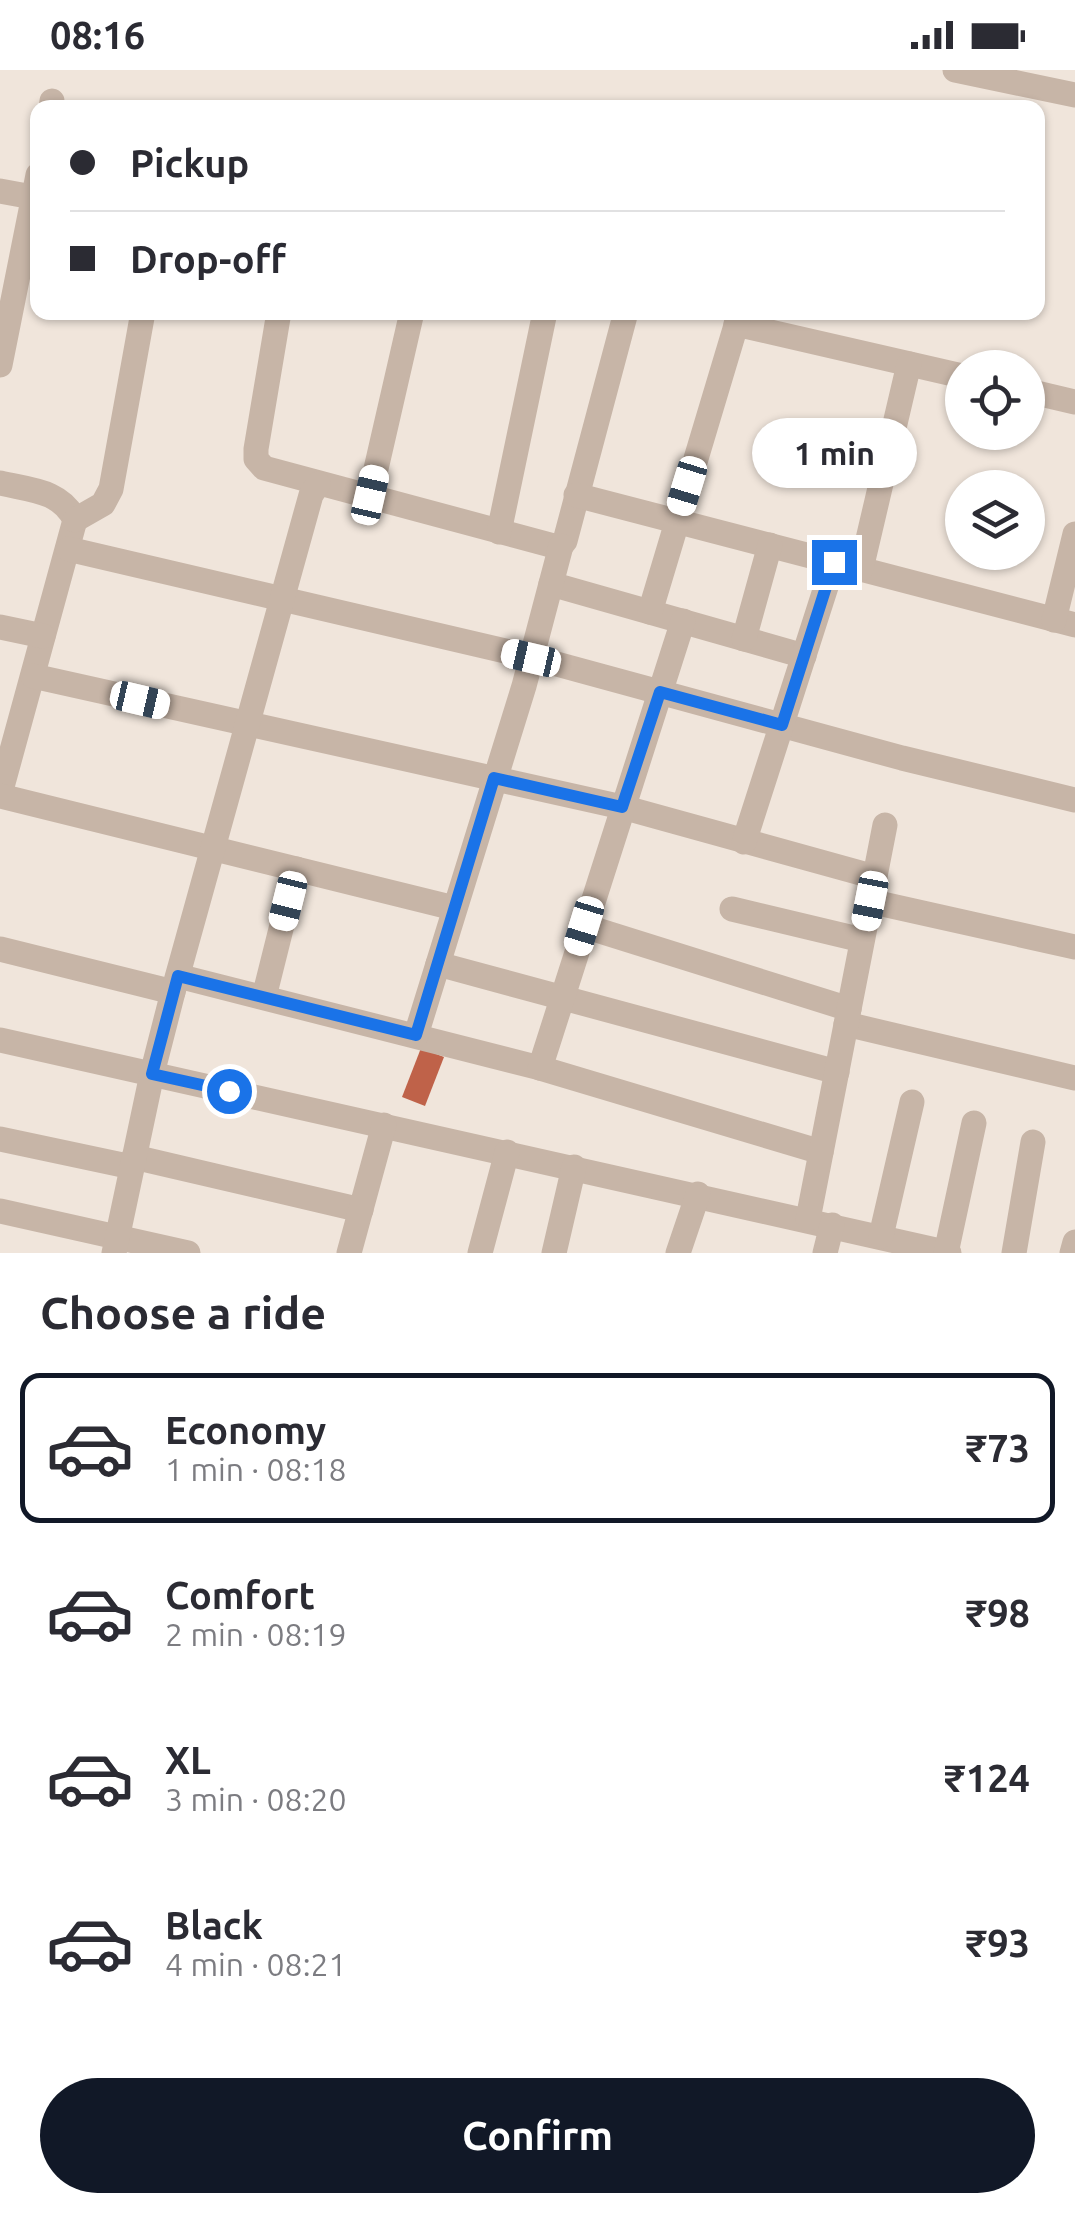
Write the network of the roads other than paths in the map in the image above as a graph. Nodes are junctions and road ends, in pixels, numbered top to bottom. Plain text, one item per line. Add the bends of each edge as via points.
1 (954, 70) edge
2 (1075, 95) edge
3 (0, 190) edge
4 (30, 190) edge
5 (30, 219) edge
6 (142, 320) edge
7 (278, 320) edge
8 (410, 320) edge
9 (542, 320) edge
10 (622, 320) edge
11 (737, 320) edge
12 (745, 320) edge
13 (909, 364) junction
14 (0, 365) edge
15 (945, 372) edge
16 (1045, 395) edge
17 (1075, 402) edge
18 (0, 483) edge
19 (318, 484) junction
20 (370, 495) junction
21 (576, 495) junction
22 (677, 519) junction
23 (75, 520) junction
24 (499, 532) junction
25 (1075, 534) edge
26 (770, 545) junction
27 (561, 546) junction
28 (68, 549) junction
29 (834, 562) junction
30 (860, 569) junction
31 (551, 584) junction
32 (284, 600) junction
33 (650, 612) junction
34 (682, 621) junction
35 (1064, 622) edge
36 (0, 628) edge
37 (44, 636) junction
38 (744, 639) junction
39 (804, 656) junction
40 (531, 658) junction
41 (32, 676) junction
42 (660, 692) junction
43 (248, 724) junction
44 (782, 725) junction
45 (494, 778) junction
46 (0, 792) edge
47 (1075, 800) edge
48 (622, 807) junction
49 (885, 825) dead end
50 (744, 842) junction
51 (212, 848) junction
52 (296, 869) junction
53 (872, 889) junction
54 (454, 908) junction
55 (732, 909) dead end
56 (584, 926) junction
57 (862, 940) junction
58 (1075, 948) edge
59 (0, 950) edge
60 (438, 964) junction
61 (175, 984) junction
62 (562, 996) junction
63 (264, 997) junction
64 (847, 1017) junction
65 (416, 1035) junction
66 (0, 1040) edge
67 (540, 1068) junction
68 (836, 1072) junction
69 (152, 1074) junction
70 (1075, 1078) edge
71 (912, 1102) dead end
72 (974, 1123) dead end
73 (384, 1125) junction
74 (0, 1139) edge
75 (1033, 1142) dead end
76 (507, 1152) junction
77 (821, 1152) junction
78 (133, 1162) junction
79 (574, 1167) junction
80 (698, 1194) junction
81 (361, 1210) junction
82 (0, 1211) edge
83 (820, 1222) junction
84 (881, 1236) junction
85 (1075, 1242) edge
86 (115, 1244) edge
87 (188, 1253) edge
88 (350, 1253) edge
89 (480, 1253) edge
90 (554, 1253) edge
91 (678, 1253) edge
92 (825, 1253) edge
93 (947, 1253) edge
94 (1014, 1253) edge
95 (1072, 1253) edge

1 - 2 street
3 - 4 street
5 - 14 street
6 - 23 street via 112,490 103,504
7 - 19 street via 256,459 264,468
8 - 20 street
9 - 24 street
10 - 21 street
11 - 22 street
12 - 13 street
13 - 15 street
13 - 30 street
16 - 17 street
18 - 23 street via 53,495
19 - 20 street
19 - 32 street
20 - 24 street
21 - 22 street
21 - 27 street
22 - 26 street
22 - 33 street
23 - 28 street
24 - 27 street
25 - 35 street
26 - 29 street
26 - 38 street
27 - 31 street
28 - 32 street
28 - 37 street
29 - 30 street
29 - 39 street
30 - 35 street
31 - 33 street
31 - 40 street
32 - 40 street
32 - 43 street
33 - 34 street
34 - 38 street
34 - 42 street
36 - 37 street
37 - 41 street
38 - 39 street
39 - 44 street
40 - 42 street
40 - 45 street
41 - 43 street
41 - 46 street
42 - 44 street
42 - 48 street
43 - 45 street
43 - 51 street
44 - 47 street
44 - 50 street
45 - 48 street
45 - 54 street
46 - 51 street
48 - 50 street
48 - 56 street
49 - 53 street
50 - 53 street
51 - 52 street
51 - 61 street
52 - 54 street
52 - 63 street
53 - 57 street
53 - 58 street
54 - 60 street
55 - 57 street
56 - 62 street
56 - 64 street
57 - 64 street
59 - 61 street
60 - 62 street
60 - 65 street
61 - 63 street
61 - 69 street
62 - 67 street
62 - 68 street
63 - 65 street
64 - 68 street
64 - 70 street
65 - 67 street
66 - 69 street
67 - 77 street
68 - 77 street
69 - 73 street
69 - 78 street
71 - 84 street
72 - 93 street
73 - 76 street
73 - 81 street
74 - 78 street
75 - 94 street
76 - 79 street
76 - 89 street
77 - 83 street
78 - 81 street
78 - 86 street
79 - 80 street
79 - 90 street
80 - 83 street
80 - 91 street
81 - 88 street
82 - 86 street
83 - 84 street
83 - 92 street
84 - 93 street
85 - 95 street
86 - 87 street

